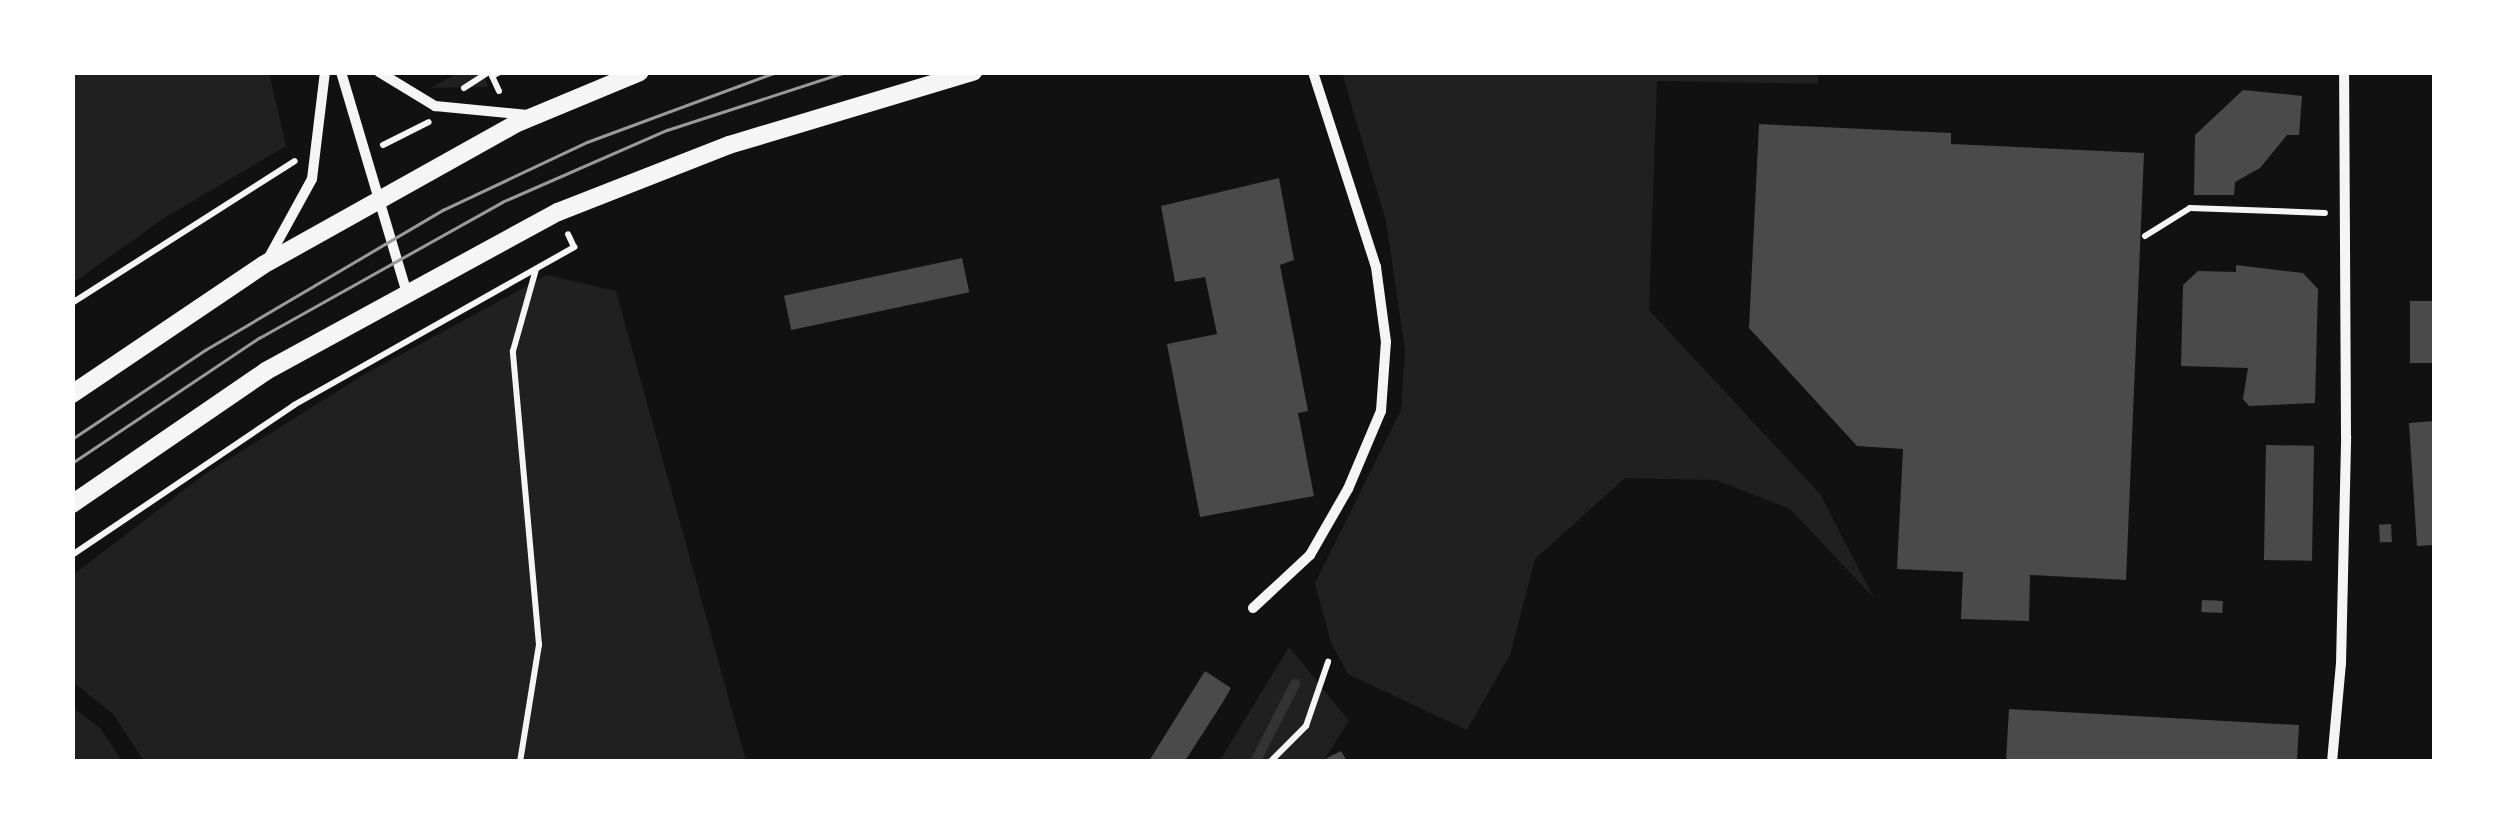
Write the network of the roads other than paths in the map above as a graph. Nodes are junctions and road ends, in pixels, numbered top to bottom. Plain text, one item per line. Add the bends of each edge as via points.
1 (325, 72) edge
2 (341, 72) edge
3 (380, 72) edge
4 (640, 72) edge
5 (973, 72) edge
6 (1313, 72) edge
7 (2344, 72) edge
8 (534, 116) junction
9 (377, 201) junction
10 (263, 265) junction
11 (406, 290) junction
12 (72, 394) edge
13 (72, 504) edge
14 (1254, 608) dead end
15 (2332, 762) edge

1 - 10 street via 312,180
2 - 9 street
3 - 8 street via 435,106
4 - 8 street
5 - 11 street via 729,145 558,212
6 - 14 street via 1376,266 1386,342 1381,410 1310,556
7 - 15 street via 2346,436 2342,664
8 - 9 street
9 - 10 street
9 - 11 street
10 - 12 street
11 - 13 street via 266,371

